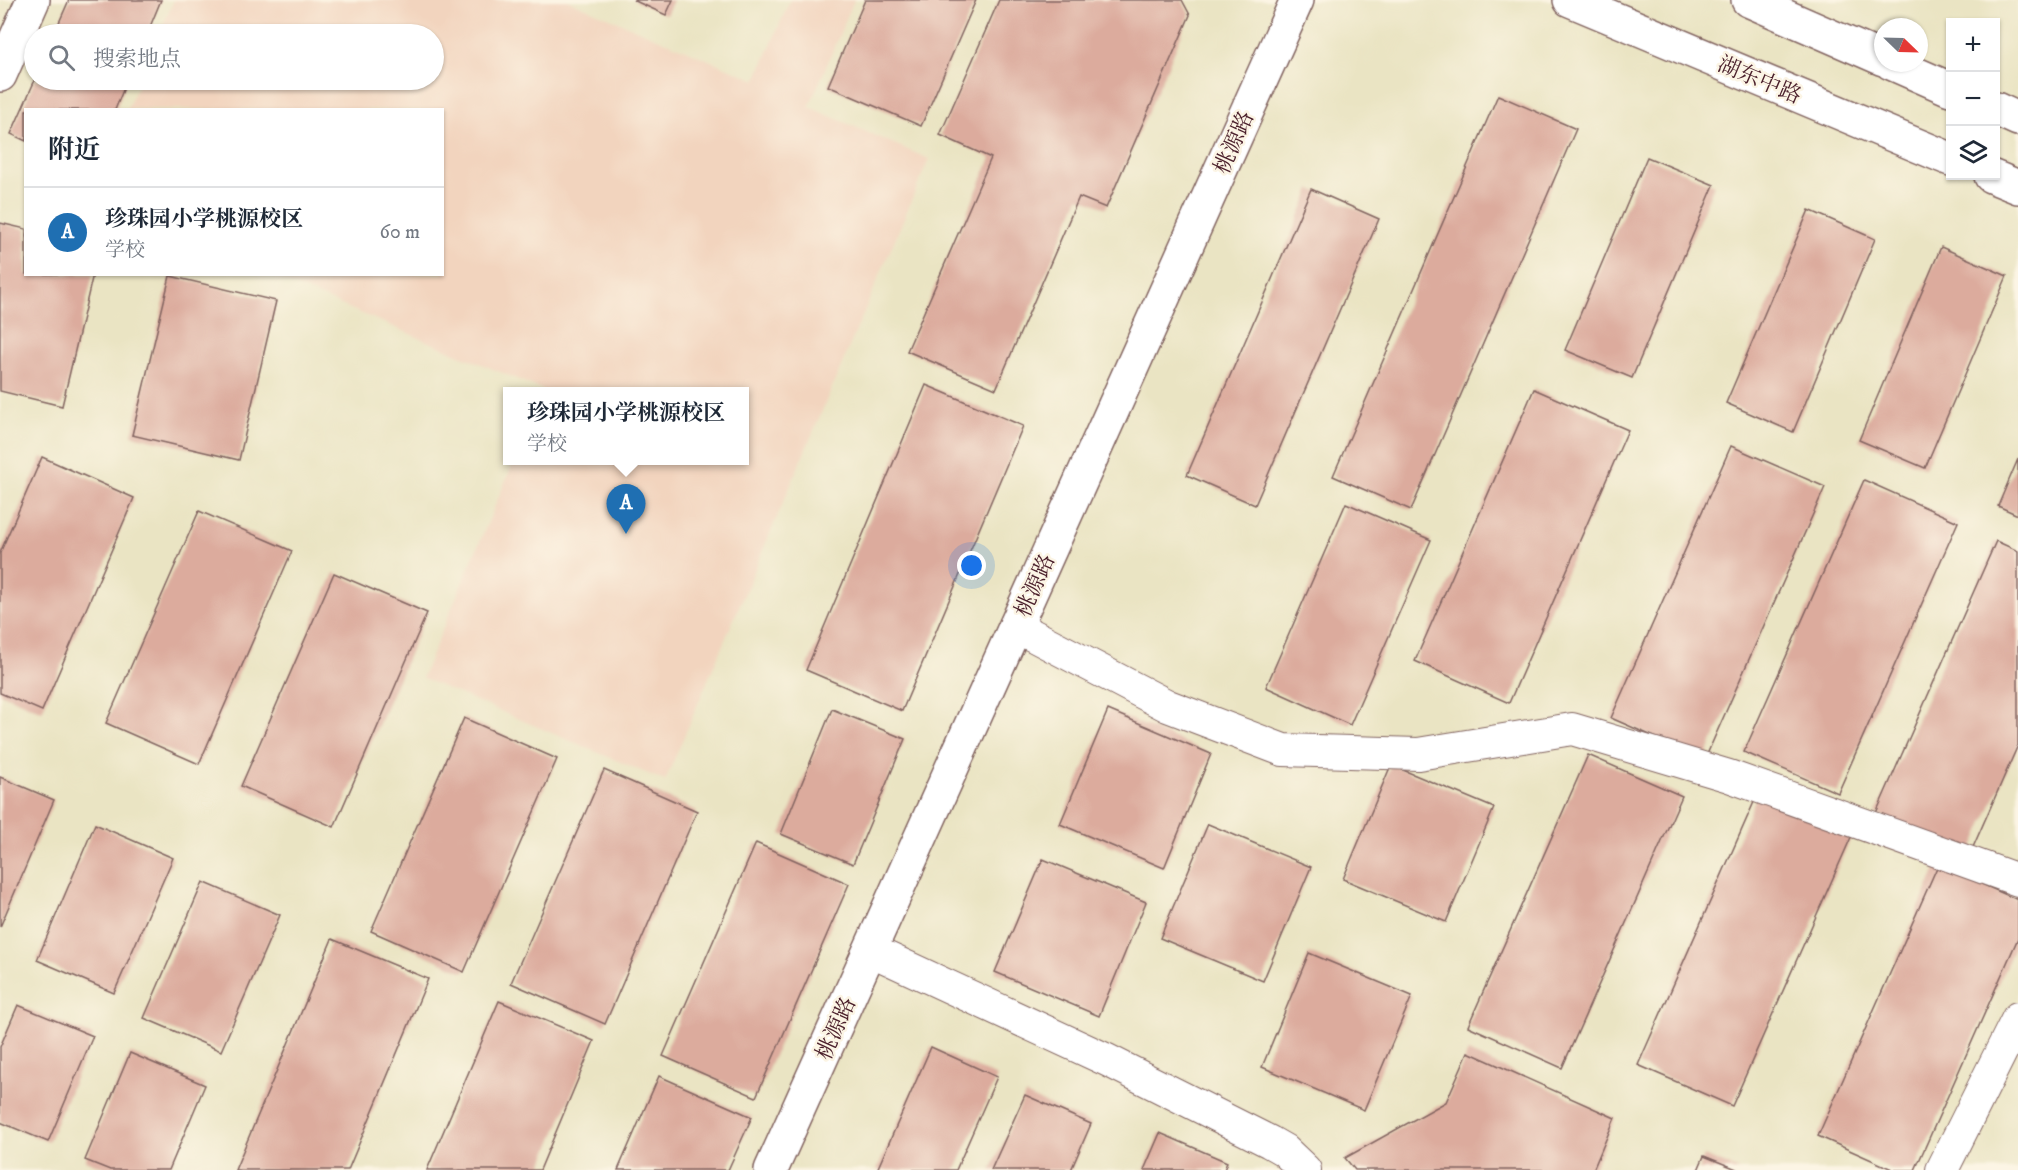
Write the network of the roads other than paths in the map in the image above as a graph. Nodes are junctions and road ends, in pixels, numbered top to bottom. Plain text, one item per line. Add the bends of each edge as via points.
1 (33, 0) edge
2 (1297, 0) edge
3 (1570, 0) edge
4 (1748, 0) edge
5 (1874, 55) edge
6 (1911, 72) edge
7 (0, 75) edge
8 (1946, 87) edge
9 (2000, 111) edge
10 (2018, 119) edge
11 (1946, 157) edge
12 (2000, 180) edge
13 (2018, 187) edge
14 (1015, 626) junction
15 (2018, 880) edge
16 (870, 950) junction
17 (2018, 1018) edge
18 (771, 1170) edge
19 (1305, 1170) edge
20 (1942, 1170) edge

1 - 7 street
2 - 14 street, 桃源路
3 - 11 street, 湖东中路
4 - 5 street
6 - 8 street
9 - 10 street
12 - 13 street
14 - 15 street via 1168,706 1283,750 1418,754 1572,729 1729,776
14 - 16 street, 桃源路
16 - 18 street, 桃源路
16 - 19 street via 1107,1060 1284,1150
17 - 20 street

